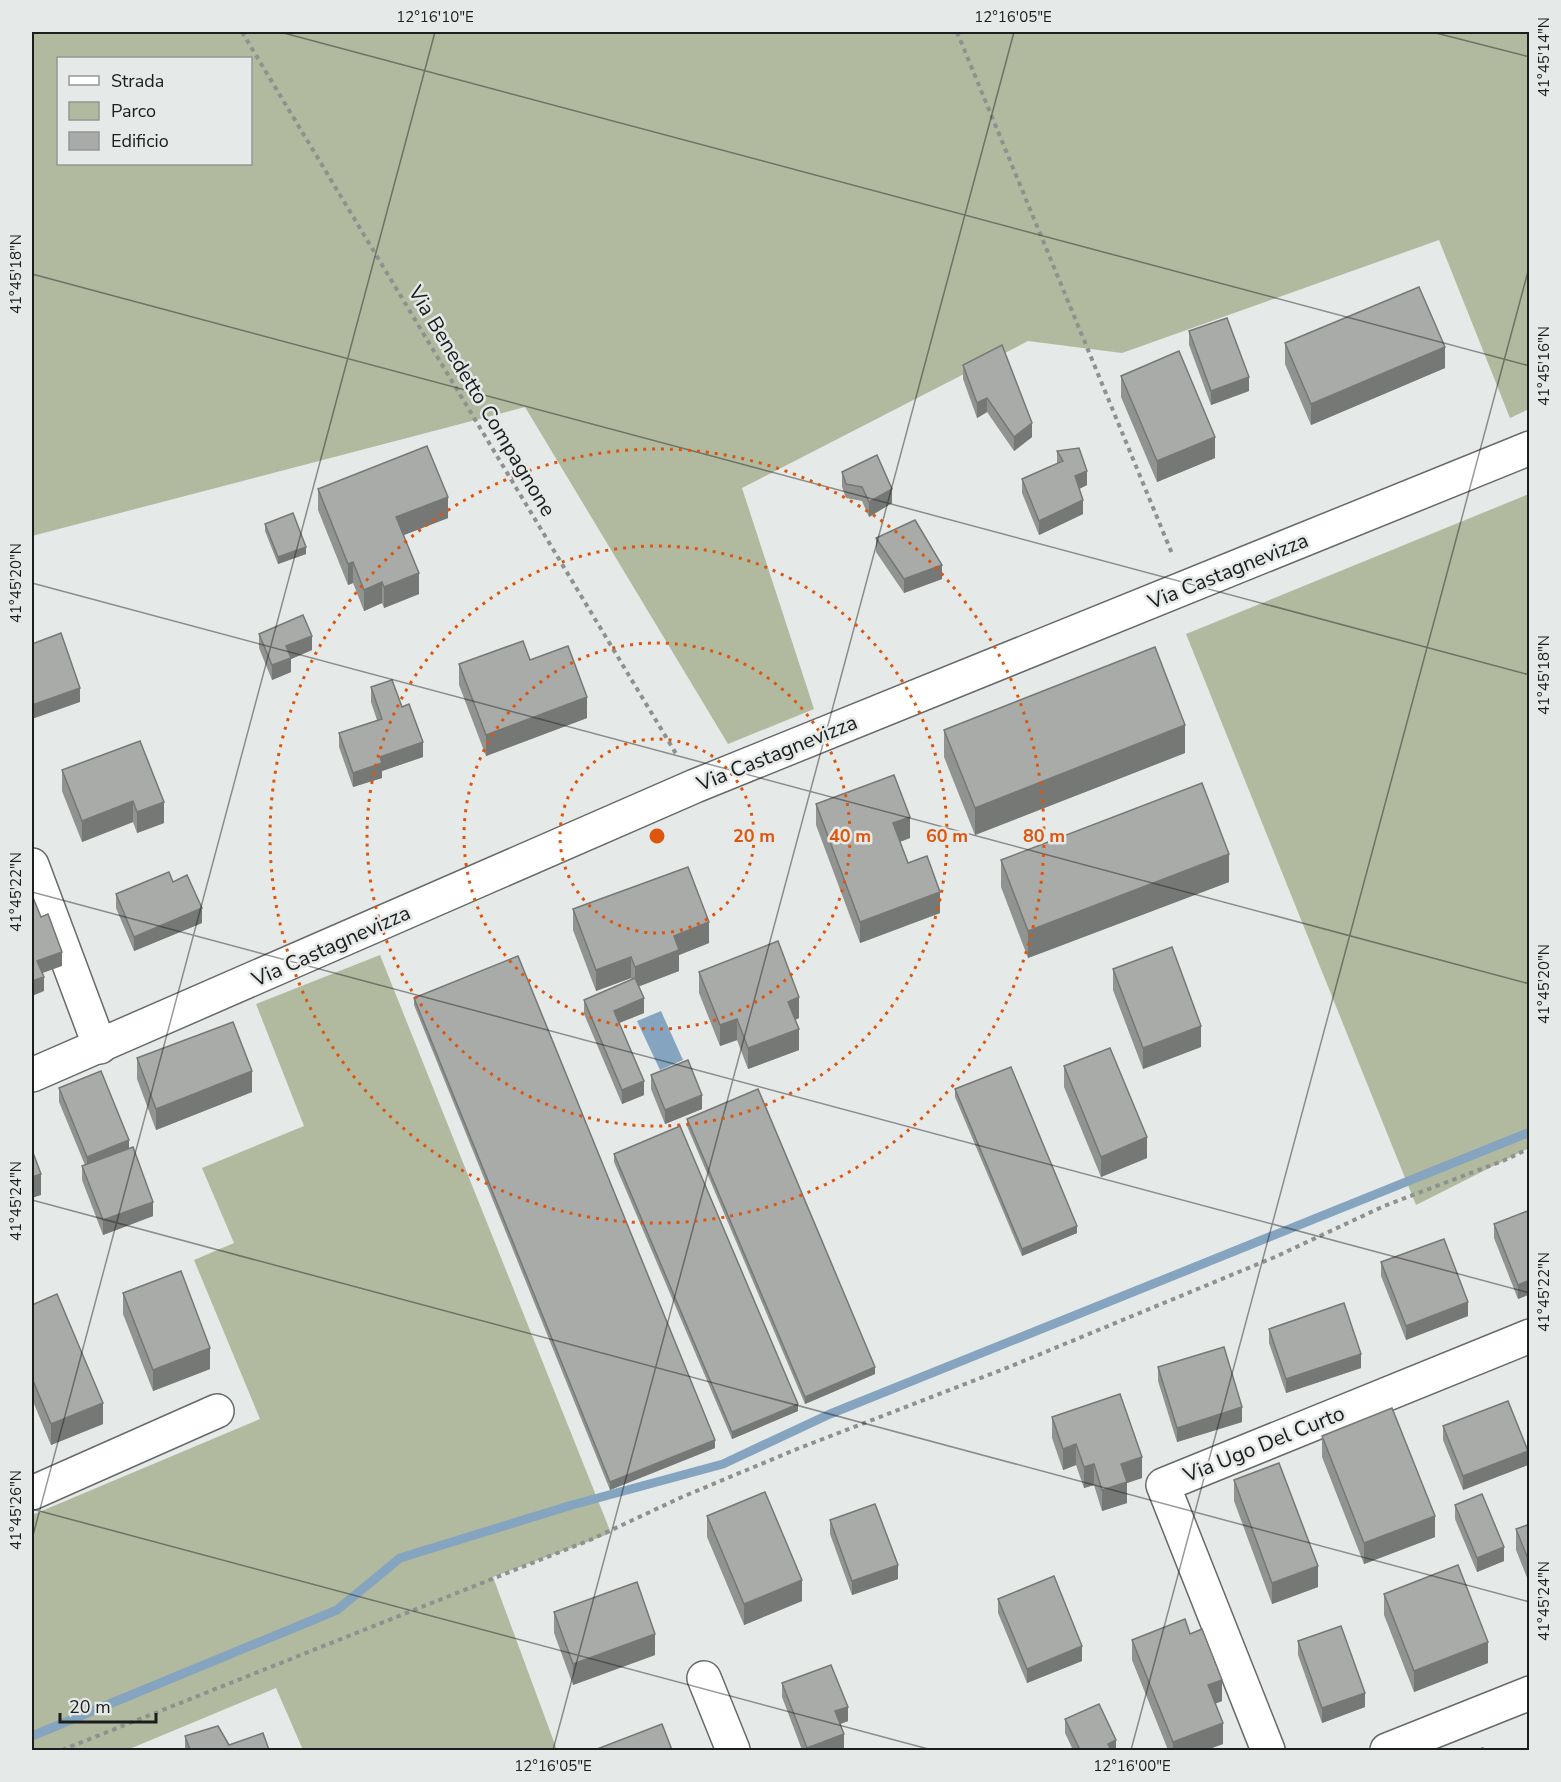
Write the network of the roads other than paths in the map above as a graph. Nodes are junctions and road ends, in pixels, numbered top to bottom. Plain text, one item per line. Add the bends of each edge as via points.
1 (1530, 448) edge
2 (32, 865) edge
3 (100, 1047) junction
4 (32, 1075) edge
5 (1530, 1336) edge
6 (217, 1411) dead end
7 (32, 1493) edge
8 (704, 1678) dead end
9 (1530, 1693) edge
10 (733, 1750) edge
11 (1268, 1750) edge
12 (1387, 1750) edge

1 - 3 street, Via Castagnevizza via 695,786
2 - 3 street
3 - 4 street, Via Castagnevizza
5 - 11 street, Via Ugo Del Curto via 1162,1485
6 - 7 street
8 - 10 street
9 - 12 street

